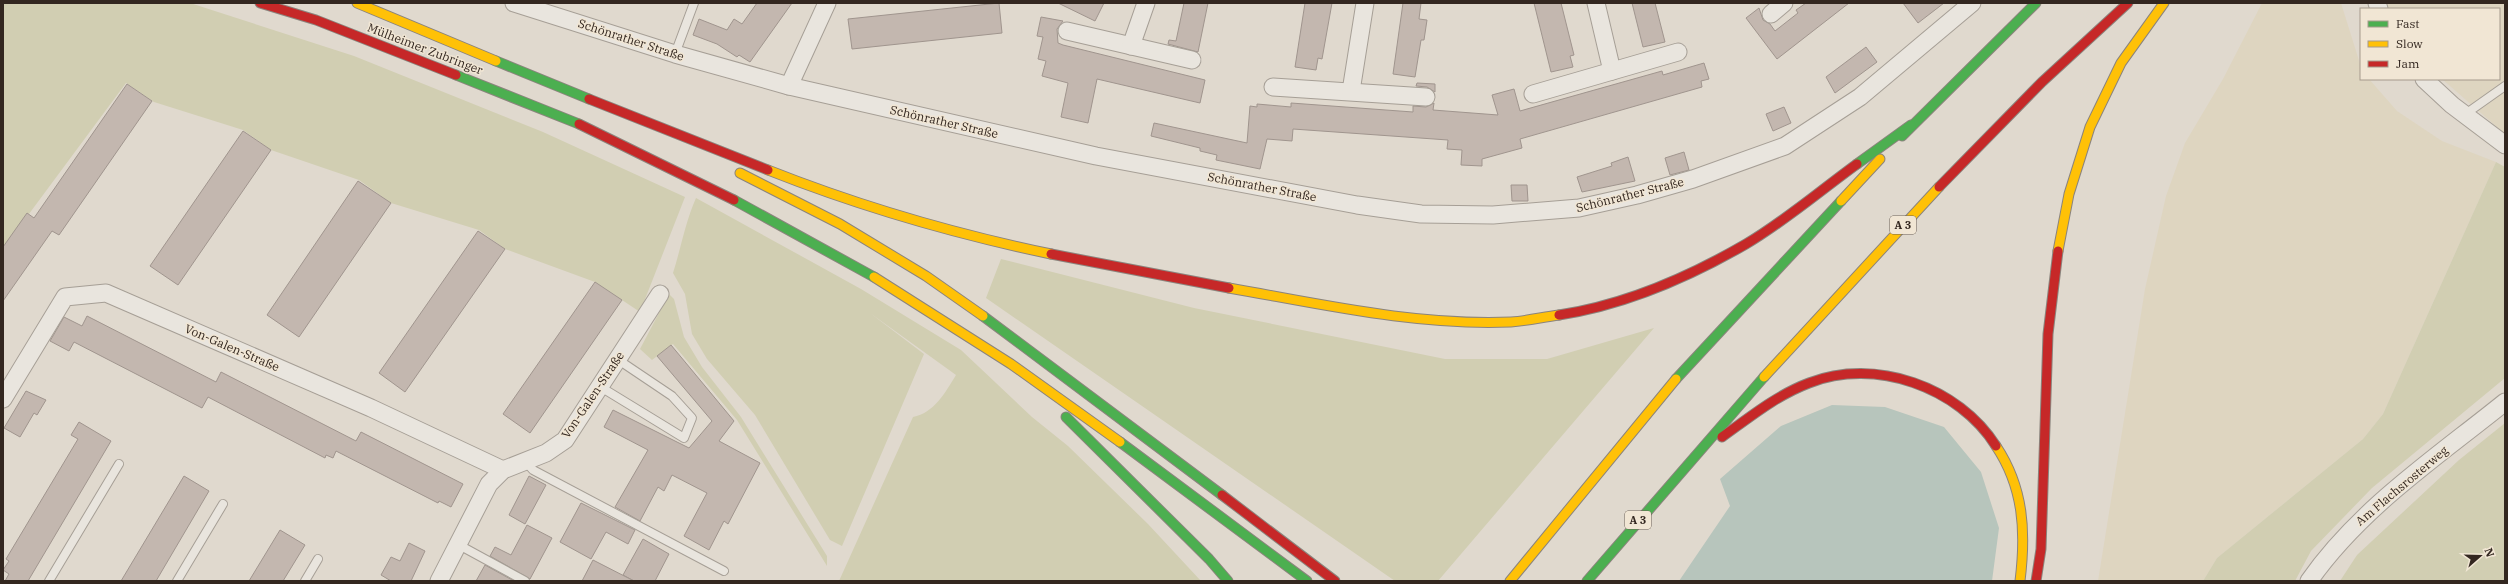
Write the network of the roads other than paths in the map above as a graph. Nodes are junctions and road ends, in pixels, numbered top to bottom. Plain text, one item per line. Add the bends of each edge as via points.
1 (260, 3) edge
2 (357, 3) edge
3 (514, 3) edge
4 (694, 3) edge
5 (827, 3) edge
6 (1146, 3) edge
7 (1365, 3) edge
8 (1596, 3) edge
9 (1972, 3) edge
10 (2036, 3) edge
11 (2128, 3) edge
12 (2164, 3) edge
13 (1067, 30) dead end
14 (1131, 46) junction
15 (1678, 52) dead end
16 (675, 54) junction
17 (1192, 60) dead end
18 (1612, 70) junction
19 (2425, 80) edge
20 (789, 86) junction
21 (2505, 86) edge
22 (1273, 87) dead end
23 (1351, 91) junction
24 (1533, 94) dead end
25 (1426, 97) dead end
26 (600, 103) junction
27 (2464, 115) junction
28 (1911, 125) junction
29 (2505, 146) edge
30 (711, 158) dead end
31 (732, 168) dead end
32 (660, 294) dead end
33 (618, 359) junction
34 (1014, 365) junction
35 (599, 386) junction
36 (3, 399) edge
37 (2505, 402) edge
38 (525, 460) junction
39 (1690, 460) junction
40 (119, 464) dead end
41 (502, 470) junction
42 (223, 504) dead end
43 (459, 545) junction
44 (318, 559) dead end
45 (724, 570) dead end
46 (48, 581) edge
47 (177, 581) edge
48 (305, 581) edge
49 (440, 581) edge
50 (525, 581) edge
51 (1228, 581) edge
52 (1307, 581) edge
53 (1335, 581) edge
54 (1510, 581) edge
55 (1587, 581) edge
56 (2020, 581) edge
57 (2036, 581) edge
58 (2309, 581) edge

1 - 34 main road, Mülheimer Zubringer via 324,23 578,124 666,166 907,296
2 - 26 main road, Mülheimer Zubringer
3 - 16 street, Schönrather Straße
4 - 16 lane
5 - 20 street
6 - 14 street
7 - 23 street
8 - 18 street
9 - 20 street, Schönrather Straße via 1860,97 1785,146 1693,180 1637,195 1579,208 1493,215 1421,214 1349,203 1096,156
10 - 28 main road
11 - 39 main road, A 3 via 2021,101 1875,256
12 - 57 main road via 2127,52 2091,125 2071,185 2057,245 2048,312 2041,542
13 - 14 street
14 - 17 street
15 - 18 street
16 - 20 street, Schönrather Straße
18 - 24 street
19 - 27 street
21 - 27 lane
22 - 23 street
23 - 25 street
26 - 28 main road via 832,195 988,240 1169,277 1355,310 1458,321 1512,322 1565,314 1682,278 1747,243
26 - 30 main road
27 - 29 street
28 - 54 main road via 1660,396
31 - 53 main road via 840,224 926,276 1007,333
32 - 33 street, Von-Galen-Straße
33 - 35 street, Von-Galen-Straße
33 - 35 lane via 672,396 692,418 684,438
34 - 51 main road
34 - 52 main road
35 - 38 street, Von-Galen-Straße via 565,440 546,453
36 - 41 street, Von-Galen-Straße via 65,297 106,293 371,408
37 - 58 street, Am Flachsrosterweg via 2363,517
38 - 41 street, Von-Galen-Straße
38 - 45 lane via 533,470
39 - 55 main road, A 3
39 - 56 main road via 1768,404 1795,389 1824,378 1855,374 1885,375 1915,382 1944,395 1969,413 1990,436 2007,461 2018,490 2024,521 2024,552
40 - 46 lane
41 - 43 street, Von-Galen-Straße via 489,484
42 - 47 lane
43 - 49 street, Von-Galen-Straße
43 - 50 lane
44 - 48 lane

